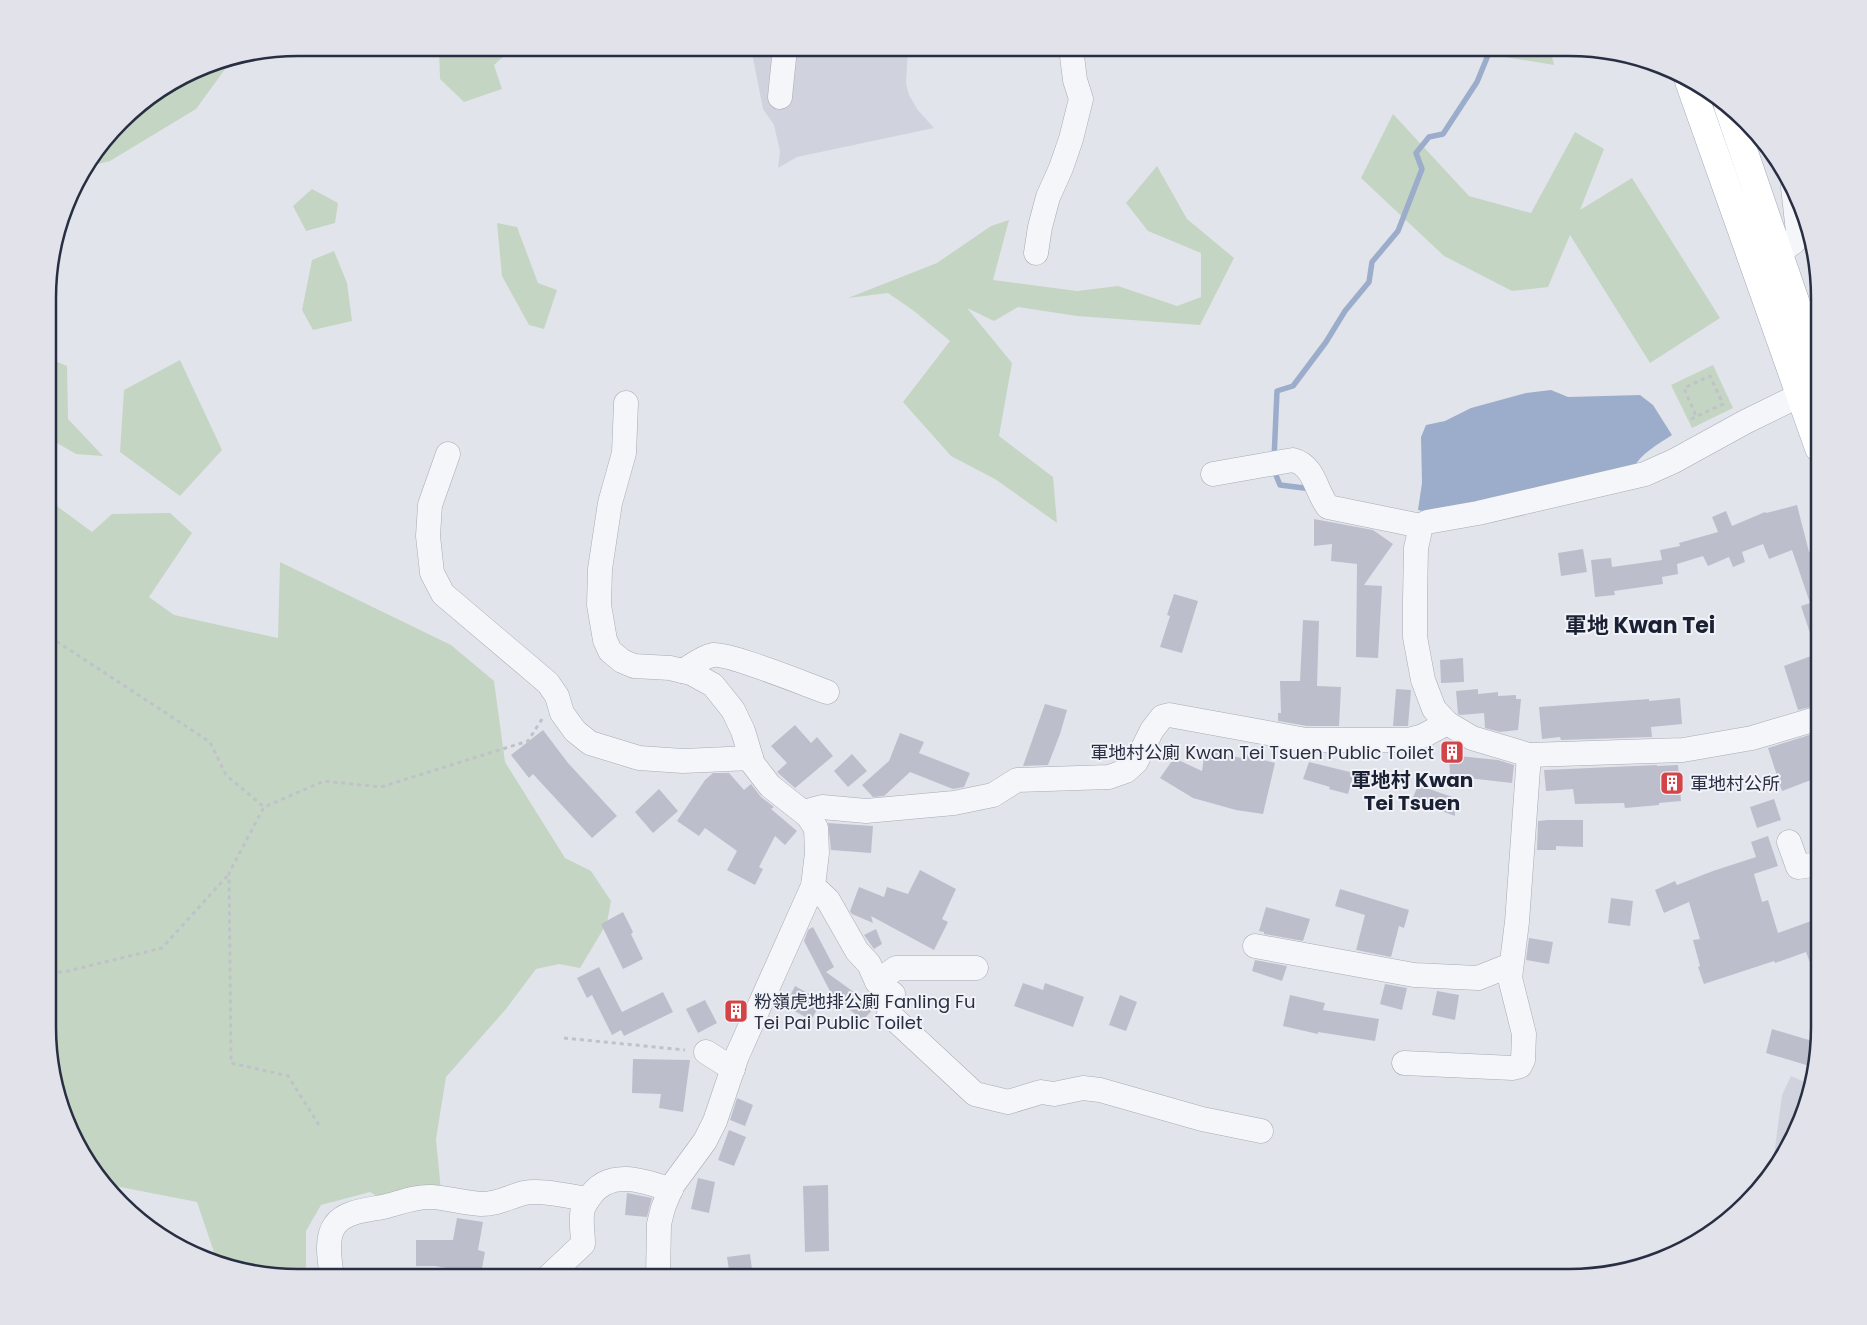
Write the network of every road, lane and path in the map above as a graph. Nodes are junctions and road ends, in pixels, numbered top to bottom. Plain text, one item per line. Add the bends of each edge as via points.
1 (784, 56) edge
2 (1073, 56) edge
3 (1691, 90) edge
4 (780, 97) dead end
5 (1733, 121) edge
6 (1796, 217) edge
7 (1036, 253) dead end
8 (1779, 253) junction
9 (1811, 347) edge
10 (1800, 395) junction
11 (626, 403) dead end
12 (1696, 416) junction
13 (1691, 419) dead end
14 (1811, 426) edge
15 (448, 454) dead end
16 (1212, 474) dead end
17 (1421, 526) junction
18 (56, 641) edge
19 (683, 671) junction
20 (827, 692) dead end
21 (557, 696) junction
22 (1811, 720) edge
23 (1447, 723) junction
24 (1529, 755) junction
25 (752, 758) junction
26 (264, 807) junction
27 (808, 816) junction
28 (1789, 842) dead end
29 (1811, 865) edge
30 (230, 873) junction
31 (813, 886) junction
32 (1255, 946) dead end
33 (1511, 964) junction
34 (976, 968) dead end
35 (56, 972) edge
36 (877, 982) junction
37 (564, 1038) dead end
38 (706, 1052) joint
39 (1404, 1063) dead end
40 (733, 1069) junction
41 (319, 1125) dead end
42 (1261, 1130) dead end
43 (671, 1190) junction
44 (588, 1199) junction
45 (331, 1269) edge
46 (556, 1269) edge
47 (658, 1269) edge

1 - 4 street
2 - 7 street via 1081,99 1071,139 1048,197
3 - 10 main road
5 - 8 main road
6 - 8 street via 1798,232 1794,242
8 - 9 main road
10 - 14 main road
10 - 17 street via 1645,474 1427,522
11 - 19 street via 624,453 610,503 600,569 599,605 605,640 610,651 634,666
12 - 12 path via 1723,404 1710,376 1684,388
12 - 13 path
15 - 21 street via 430,505 428,536 432,573 443,594 548,683
16 - 17 street via 1293,460 1310,470 1328,507
17 - 23 street via 1416,548 1415,637 1428,698
18 - 26 path via 210,742 226,775
19 - 20 street via 716,654
19 - 25 street via 713,685 733,710
21 - 25 street via 562,713 575,730 590,743 614,751 639,758 683,761
21 - 26 path via 528,741 381,787 324,781
22 - 24 street via 1752,738 1692,748
23 - 24 street via 1472,738
23 - 27 street via 1408,740 1306,740 1169,715 1162,717 1152,730 1136,762 1126,771 1109,777 1017,780 993,795 954,803 866,811 822,807 811,810
24 - 33 street
25 - 27 street via 770,786
26 - 30 path
27 - 31 street via 816,828
28 - 29 street via 1798,867
30 - 35 path via 162,948
30 - 41 path via 231,1063 288,1076
31 - 36 street via 828,900
31 - 40 street
32 - 33 street via 1414,975 1478,978
33 - 39 street via 1510,978 1524,1034 1520,1066
34 - 36 street via 896,968
36 - 42 street via 893,994 889,1014 975,1094 1008,1102 1041,1092 1054,1094 1083,1088 1125,1096 1202,1119
37 - 38 path
38 - 40 street
40 - 43 street via 705,1141
43 - 44 street via 644,1180 617,1179 604,1184
43 - 47 street via 659,1224
44 - 45 street via 538,1192 481,1204 430,1197 371,1208 342,1218 334,1226 329,1254
44 - 46 street via 583,1208 583,1244

